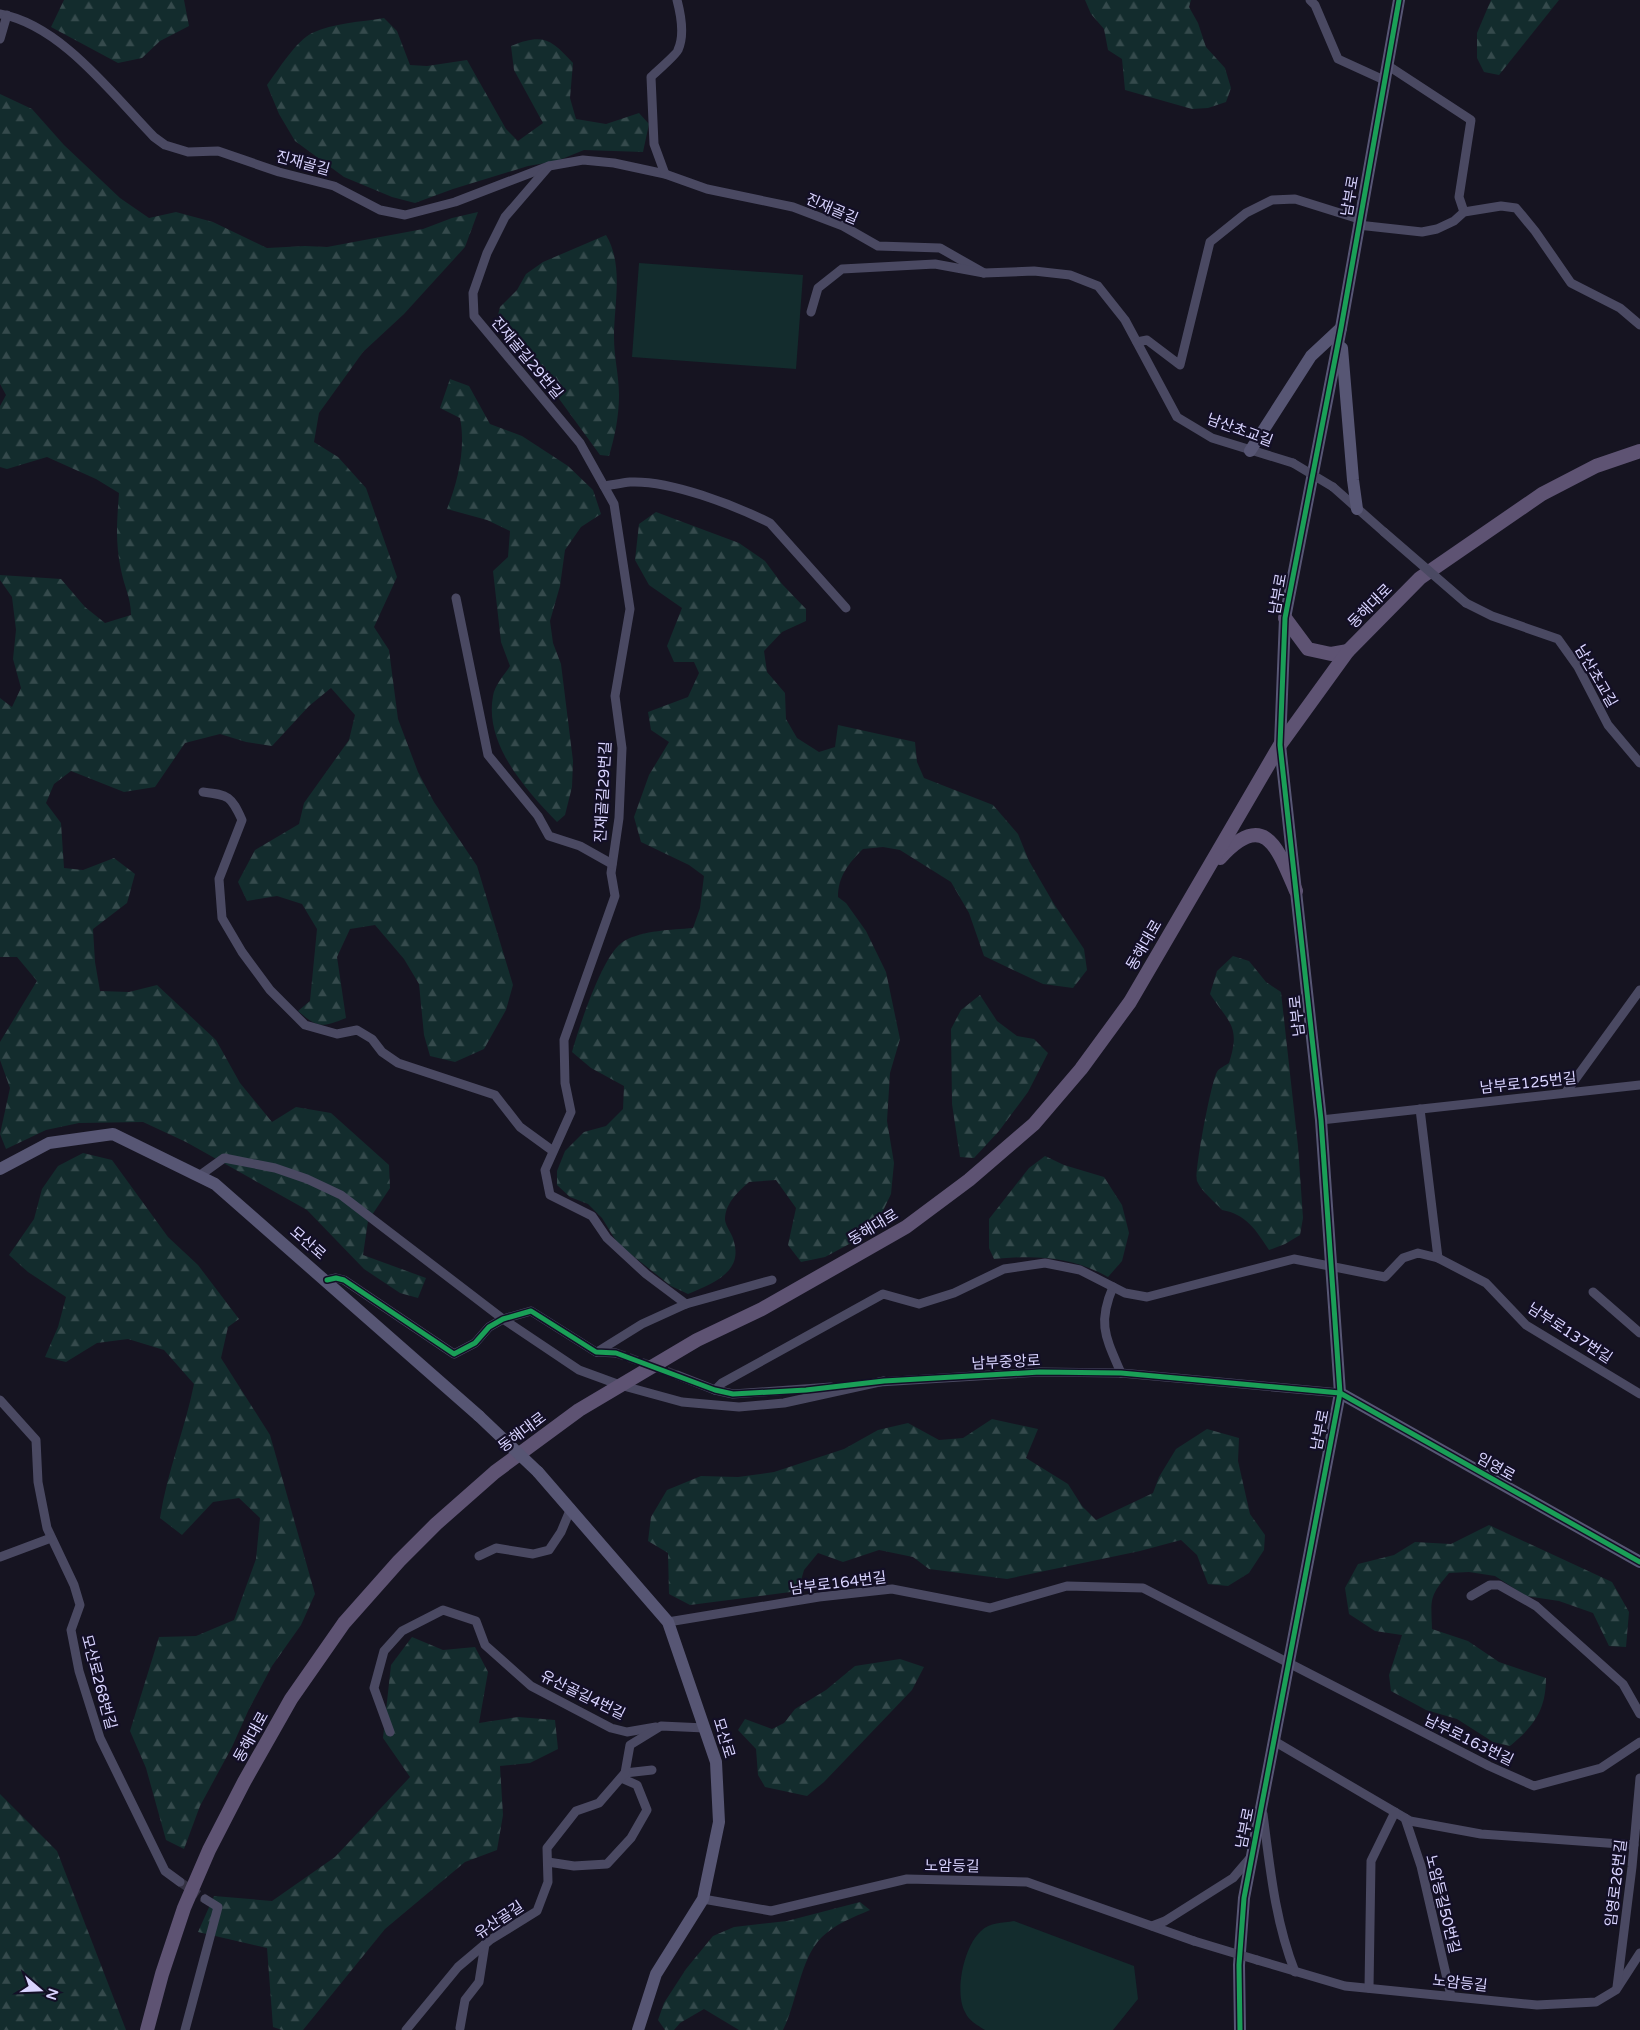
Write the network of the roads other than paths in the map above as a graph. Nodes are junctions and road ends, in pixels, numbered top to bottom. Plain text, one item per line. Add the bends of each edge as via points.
1 (677, 0) edge
2 (1310, 0) edge
3 (1399, 0) edge
4 (3, 14) edge
5 (0, 39) edge
6 (1387, 65) junction
7 (1384, 80) junction
8 (549, 166) junction
9 (665, 174) junction
10 (1464, 212) junction
11 (1358, 222) junction
12 (984, 272) junction
13 (811, 312) dead end
14 (1640, 325) edge
15 (1341, 328) junction
16 (1137, 342) junction
17 (1250, 450) junction
18 (1640, 451) edge
19 (604, 486) junction
20 (1357, 509) junction
21 (456, 598) dead end
22 (846, 608) dead end
23 (1285, 618) junction
24 (1348, 651) junction
25 (1280, 745) junction
26 (1640, 763) edge
27 (203, 792) dead end
28 (612, 864) junction
29 (1200, 881) junction
30 (1296, 891) junction
31 (1640, 990) edge
32 (1640, 1086) edge
33 (1566, 1092) junction
34 (1420, 1109) junction
35 (1321, 1120) junction
36 (553, 1151) junction
37 (0, 1169) edge
38 (199, 1176) junction
39 (1438, 1258) junction
40 (1331, 1266) junction
41 (327, 1280) junction
42 (772, 1280) dead end
43 (1113, 1287) junction
44 (1593, 1292) dead end
45 (686, 1304) junction
46 (502, 1319) junction
47 (1640, 1333) edge
48 (596, 1352) junction
49 (616, 1354) tunnel mouth
50 (1121, 1373) junction
51 (677, 1375) tunnel mouth
52 (884, 1381) junction
53 (620, 1384) junction
54 (715, 1390) junction
55 (1340, 1393) junction
56 (1640, 1394) edge
57 (0, 1400) edge
58 (571, 1508) junction
59 (51, 1538) junction
60 (478, 1556) dead end
61 (0, 1557) edge
62 (1640, 1562) edge
63 (1471, 1596) dead end
64 (668, 1622) junction
65 (1289, 1664) junction
66 (1640, 1714) edge
67 (661, 1726) junction
68 (705, 1728) junction
69 (390, 1732) dead end
70 (1274, 1741) junction
71 (1640, 1742) edge
72 (652, 1770) dead end
73 (623, 1775) junction
74 (1640, 1778) edge
75 (1262, 1807) junction
76 (1395, 1812) junction
77 (1405, 1818) junction
78 (1634, 1845) junction
79 (1252, 1856) junction
80 (548, 1862) junction
81 (180, 1882) tunnel mouth
82 (205, 1898) tunnel mouth
83 (703, 1899) junction
84 (1152, 1926) junction
85 (485, 1944) junction
86 (1640, 1953) edge
87 (1296, 1972) junction
88 (1369, 1988) junction
89 (1616, 1990) junction
90 (1451, 1996) junction
91 (460, 2028) dead end
92 (147, 2030) edge
93 (186, 2030) edge
94 (406, 2030) edge
95 (638, 2030) edge
96 (1240, 2030) edge

1 - 9 street via 682,32 678,52 651,77 654,144
2 - 7 street via 1338,59
3 - 6 street, 남부로
4 - 5 street
4 - 8 street, 진재골길 via 35,26 64,44 165,145 188,152 218,151 334,186 392,214 408,215 456,202
6 - 7 street, 남부로
6 - 10 street via 1471,120 1459,197
7 - 11 street, 남부로
8 - 9 street, 진재골길 via 582,160
8 - 19 street, 진재골길29번길 via 505,217 487,253 473,293 474,316 580,443
9 - 12 street, 진재골길 via 707,189 793,207 843,226 878,246 940,248
10 - 11 street via 1454,221 1422,232
10 - 14 street via 1501,206 1516,208 1571,283 1620,308
11 - 15 street, 남부로
11 - 16 street via 1295,200 1272,200 1246,213 1210,242 1180,365 1147,340
12 - 13 street, 남산초교길 via 935,264 842,269 818,288
12 - 16 street, 남산초교길 via 1070,275 1098,286 1125,320
15 - 17 street via 1311,356
15 - 20 street
15 - 23 street, 남부로
16 - 17 street, 남산초교길 via 1177,417 1212,438
17 - 20 street, 남산초교길, bridge via 1293,463 1333,487
18 - 24 main road, 동해대로 via 1596,466 1542,494 1420,578
19 - 22 street via 632,482 670,486 770,523
19 - 28 street, 진재골길29번길 via 614,504 630,609 615,696 622,748 619,818
20 - 26 street, 남산초교길, bridge via 1466,603 1492,616 1558,639 1578,667 1608,725
21 - 28 street, 진재골길29번길 via 488,755 538,816 549,836 580,846
23 - 24 main road via 1308,649 1331,654
23 - 25 street, 남부로
24 - 25 main road, 동해대로
25 - 29 main road, 동해대로
25 - 30 street, 남부로
27 - 36 street via 224,794 234,804 242,820 219,879 222,918 270,990 305,1025 337,1034 357,1030 372,1039 398,1064 495,1095 520,1127
28 - 36 street, 진재골길29번길 via 615,896 564,1040 564,1083 571,1112
29 - 30 main road via 1235,842 1258,835 1270,840 1279,851
29 - 53 main road, 동해대로 via 1130,1002 1081,1069 1034,1124 969,1180 906,1227 762,1309 697,1340
30 - 35 street, 남부로
31 - 33 street
32 - 33 street, 남부로125번길
33 - 34 street, 남부로125번길
34 - 35 street, 남부로125번길
34 - 39 street
35 - 40 street, 남부로
36 - 45 street, 진재골길29번길 via 545,1170 550,1195 592,1216 607,1238 646,1274
37 - 38 street, 모산로 via 49,1143 112,1134
38 - 41 street, 모산로 via 215,1184
38 - 46 street, 남부중앙로 via 224,1158 275,1168 307,1179 341,1196
39 - 40 street, 남부로137번길 via 1418,1253 1403,1258 1385,1278
39 - 56 street, 남부로137번길 via 1486,1283 1526,1325
40 - 43 street via 1294,1259 1147,1297
40 - 55 street, 남부로
41 - 46 street via 344,1280 454,1354 475,1343 489,1327
41 - 58 street, 모산로, bridge via 479,1416
42 - 45 street
43 - 50 street via 1106,1304 1104,1332
43 - 54 street via 1080,1270 1045,1263 1004,1269 954,1293 918,1304 883,1294 722,1383
44 - 47 street
45 - 48 street via 642,1324
46 - 48 street via 531,1311
46 - 53 street, 남부중앙로 via 579,1370
48 - 49 street
50 - 52 street, 남부중앙로 via 1040,1372
50 - 55 street, 남부중앙로
51 - 54 street, 남부중앙로
52 - 53 street, 남부중앙로 via 784,1403 738,1407 682,1402
52 - 54 street, 남부중앙로 via 734,1394
53 - 92 main road, 동해대로 via 495,1472 424,1536 344,1622 291,1699 209,1850 184,1908
55 - 62 street, 임영로
55 - 65 street, 남부로
57 - 59 street, 모산로268번길 via 36,1440 38,1482 46,1528
58 - 60 street via 549,1550 534,1554 496,1548
58 - 64 street, 모산로
59 - 61 street
59 - 81 street, 모산로268번길 via 80,1605 71,1630 79,1671 100,1738 165,1871
63 - 66 street via 1490,1585 1500,1585 1536,1606 1623,1684
64 - 65 street, 남부로164번길 via 820,1597 892,1589 990,1608 1067,1586 1143,1588
64 - 68 street, 모산로
65 - 70 street, 남부로
65 - 71 street, 남부로163번길 via 1534,1786 1601,1768
67 - 68 street
67 - 69 street, 유산골길4번길 via 627,1732 611,1728 559,1701 531,1686 485,1644 476,1621 443,1610 402,1631 384,1651 374,1688
67 - 73 street, 유산골길 via 630,1746
68 - 83 street, 모산로 via 716,1762 719,1822
70 - 75 street, 남부로
70 - 76 street
72 - 73 street
73 - 80 street, 유산골길 via 600,1803 576,1811 547,1848
73 - 80 street via 637,1785 647,1810 631,1838 607,1864 574,1866
74 - 78 street, 임영로26번길
75 - 79 street, 남부로
75 - 87 street via 1276,1910
76 - 77 street
76 - 88 street via 1372,1860
77 - 78 street via 1481,1834
77 - 90 street, 노암등길50번길 via 1421,1866
78 - 89 street, 임영로26번길
79 - 84 street via 1233,1878
79 - 96 street, 남부로 via 1240,1934
80 - 85 street, 유산골길 via 548,1882 537,1911
82 - 93 street via 218,1907
83 - 84 street, 노암등길 via 770,1911 907,1879 1027,1882
83 - 95 street, 모산로 via 656,1974
84 - 87 street, 노암등길, bridge
85 - 91 street via 479,1982 465,2000
85 - 94 street, 유산골길 via 458,1967
86 - 89 street, 노암등길
87 - 88 street, 노암등길 via 1345,1986
88 - 90 street, 노암등길
89 - 90 street, 노암등길 via 1596,2002 1538,2005

